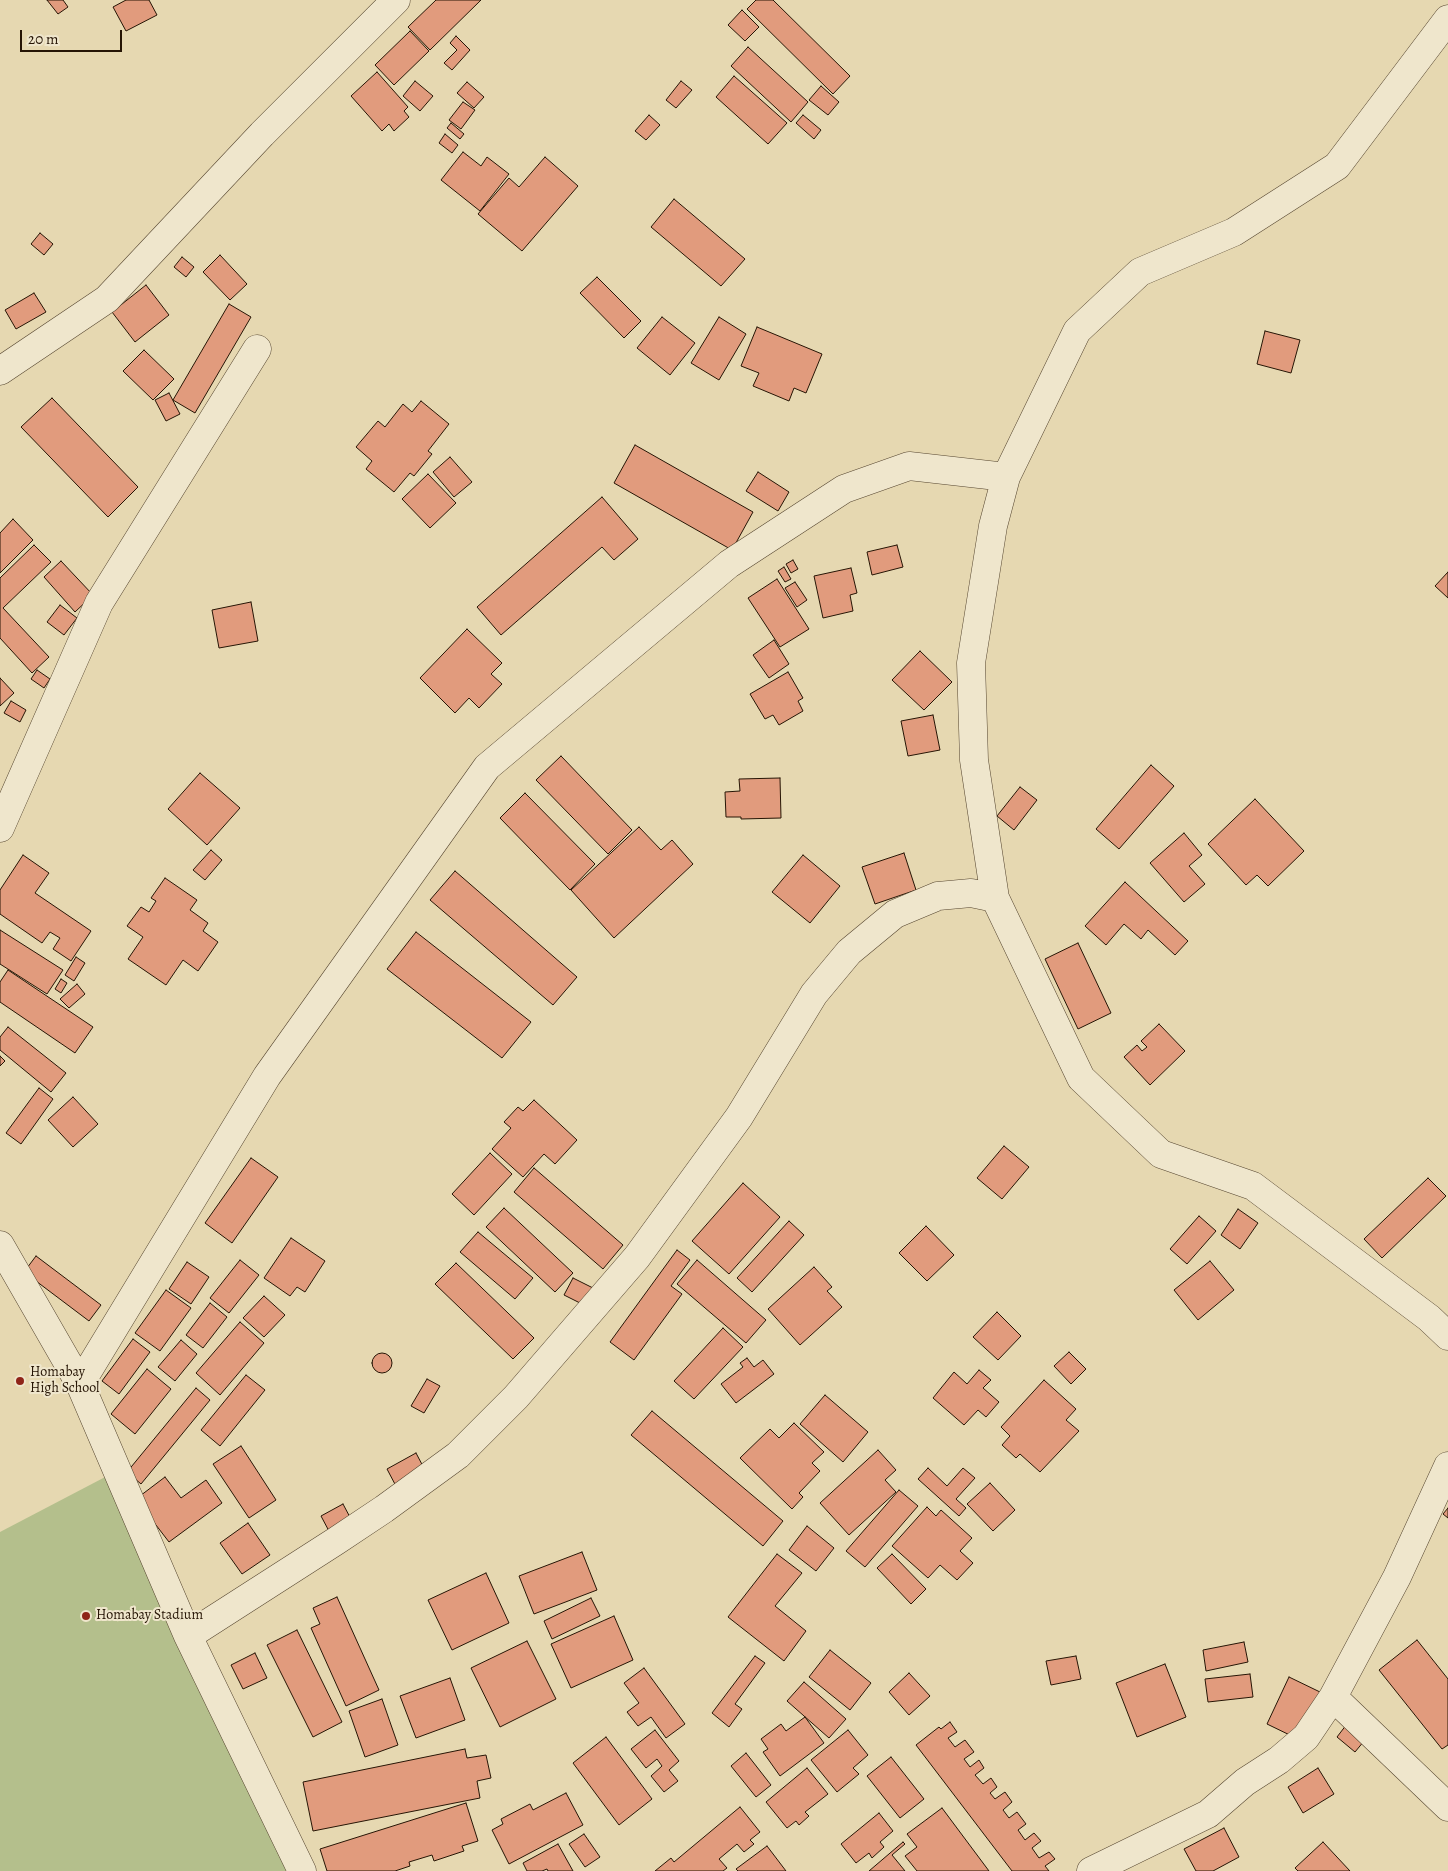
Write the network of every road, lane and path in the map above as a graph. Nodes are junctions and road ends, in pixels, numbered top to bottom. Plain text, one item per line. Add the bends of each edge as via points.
1 (396, 0) edge
2 (1448, 19) edge
3 (257, 349) dead end
4 (0, 371) edge
5 (1006, 477) junction
6 (0, 828) edge
7 (995, 898) junction
8 (0, 1245) edge
9 (1448, 1336) edge
10 (80, 1384) junction
11 (1448, 1466) edge
12 (188, 1636) junction
13 (1333, 1697) junction
14 (1448, 1807) edge
15 (302, 1871) edge
16 (1091, 1871) edge

1 - 4 street via 262,134 107,299
2 - 5 street via 1337,166 1234,232 1140,272 1077,331
3 - 6 street via 99,603
5 - 7 street via 992,526 971,663 974,760
5 - 10 street via 908,466 844,489 729,564 487,767 267,1076
7 - 9 street via 1081,1078 1161,1154 1253,1186 1429,1318
7 - 12 street via 971,893 938,896 895,914 849,952 814,994 739,1117 638,1257 516,1396 443,1466 336,1541
8 - 10 street
10 - 12 street
11 - 13 street via 1397,1577
12 - 15 street
13 - 14 street
13 - 16 street via 1306,1737 1208,1814

